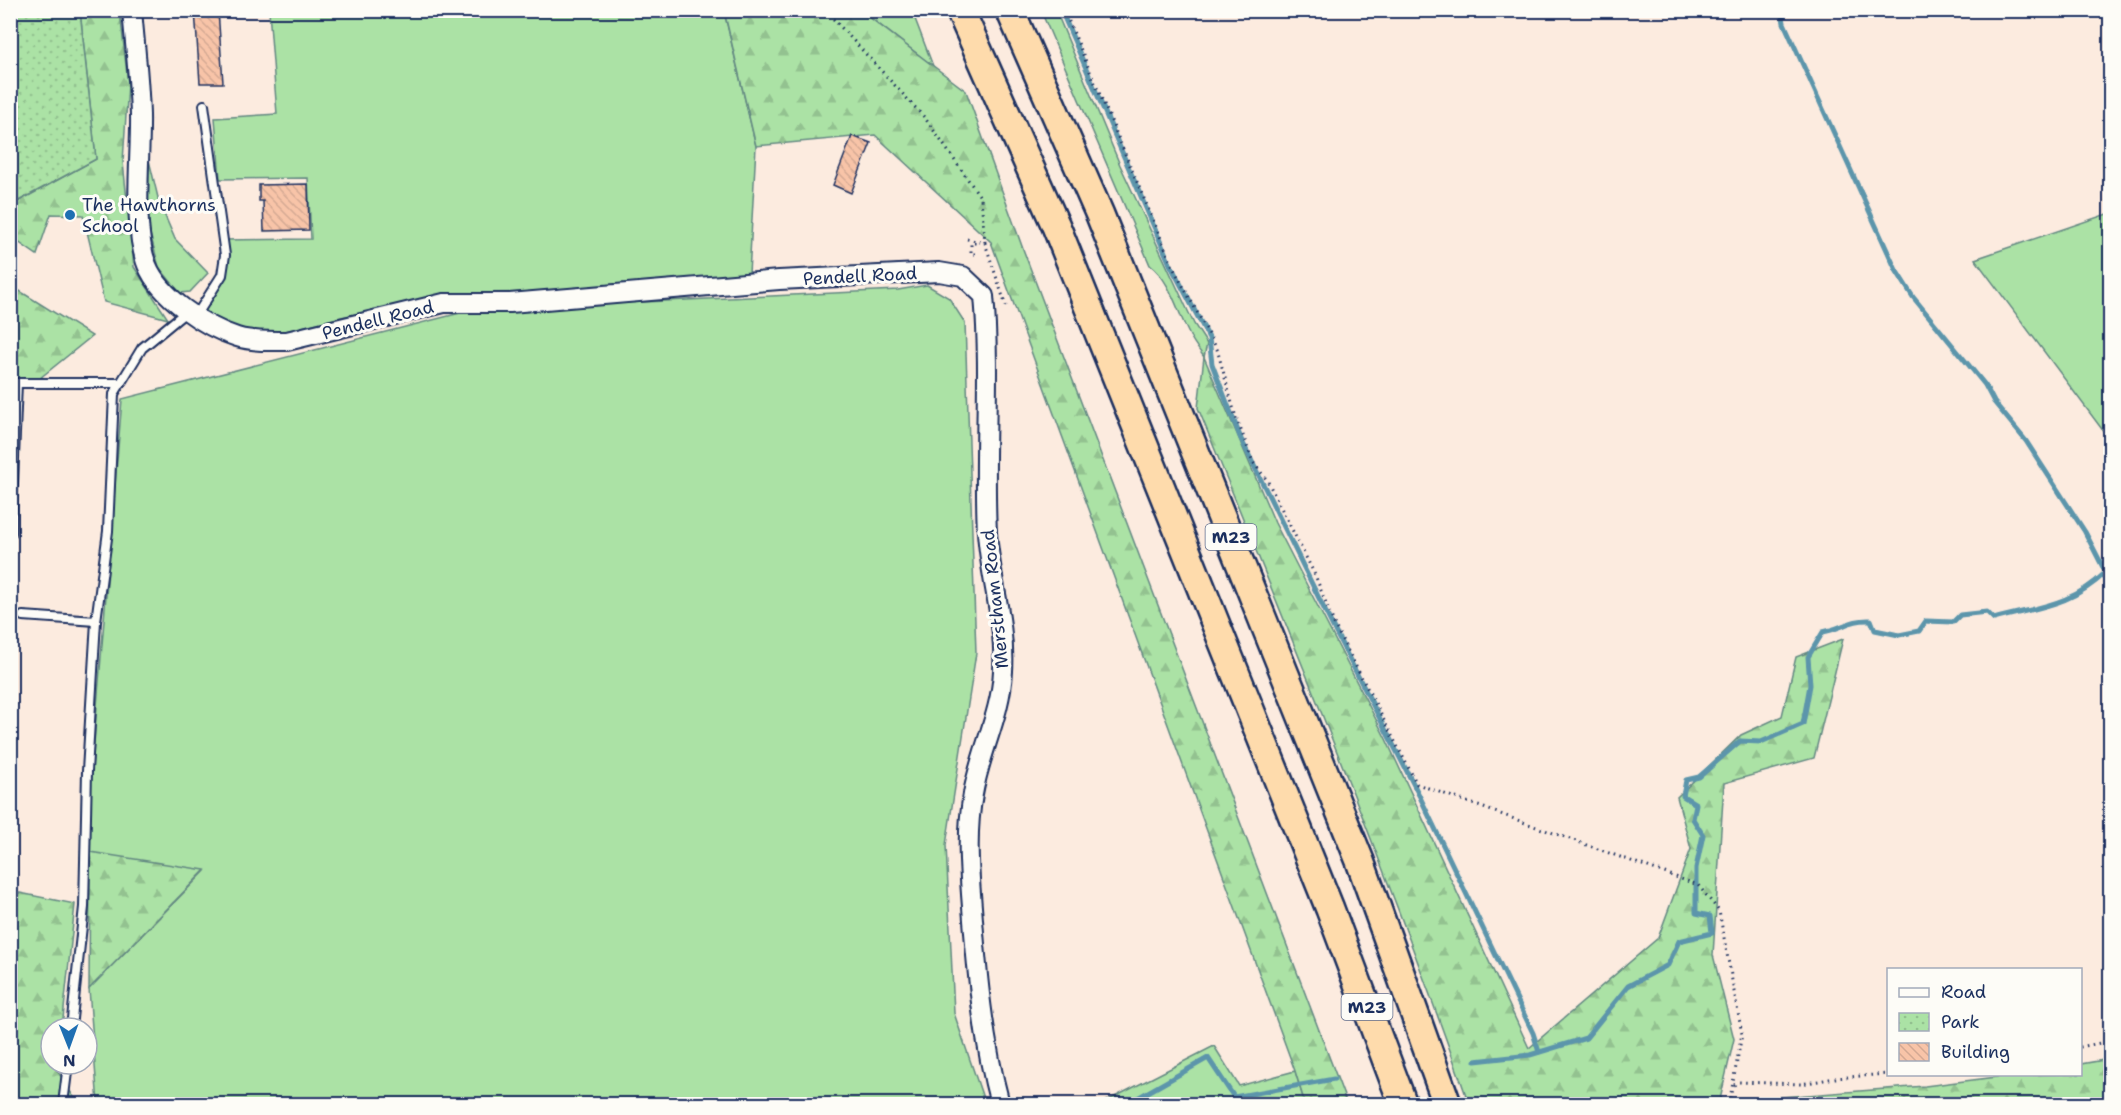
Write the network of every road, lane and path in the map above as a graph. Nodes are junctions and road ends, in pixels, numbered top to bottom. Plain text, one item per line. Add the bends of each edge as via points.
1 (132, 10) edge
2 (825, 10) edge
3 (960, 10) edge
4 (1010, 10) edge
5 (1064, 10) edge
6 (204, 105) dead end
7 (967, 239) dead end
8 (984, 243) junction
9 (975, 254) dead end
10 (963, 276) joint
11 (1006, 306) dead end
12 (191, 313) junction
13 (14, 383) edge
14 (119, 384) junction
15 (10, 533) edge
16 (23, 616) dead end
17 (96, 621) junction
18 (72, 1016) edge
19 (2110, 1041) edge
20 (2082, 1047) edge
21 (1887, 1074) edge
22 (66, 1076) edge
23 (1734, 1085) junction
24 (63, 1104) edge
25 (1000, 1104) edge
26 (1403, 1104) edge
27 (1447, 1104) edge
28 (1729, 1104) edge

1 - 12 street, Pendell Road via 140,114 143,246 147,264 161,289
2 - 8 path via 925,118 981,198
3 - 26 highway, M23 via 1061,237 1330,909
4 - 27 highway, M23 via 1100,215 1360,861
5 - 23 path via 1174,269 1217,349 1253,462 1268,480 1315,575 1335,626 1417,784 1697,883 1719,911 1742,1034
6 - 12 lane via 225,255 222,275
7 - 8 path
8 - 9 path via 970,243 971,254
8 - 11 path
10 - 12 street, Pendell Road via 939,272 790,279 510,303 444,303 287,340 237,337
10 - 25 street, Merstham Road via 984,296 988,339 987,532 1004,671 973,792 968,841 982,1002
12 - 14 lane via 142,348 133,368
13 - 14 lane
13 - 15 lane
14 - 17 lane via 114,394 108,531
16 - 17 lane
17 - 18 lane via 84,907
19 - 20 path
21 - 23 path via 1801,1084
22 - 24 lane
23 - 28 path

